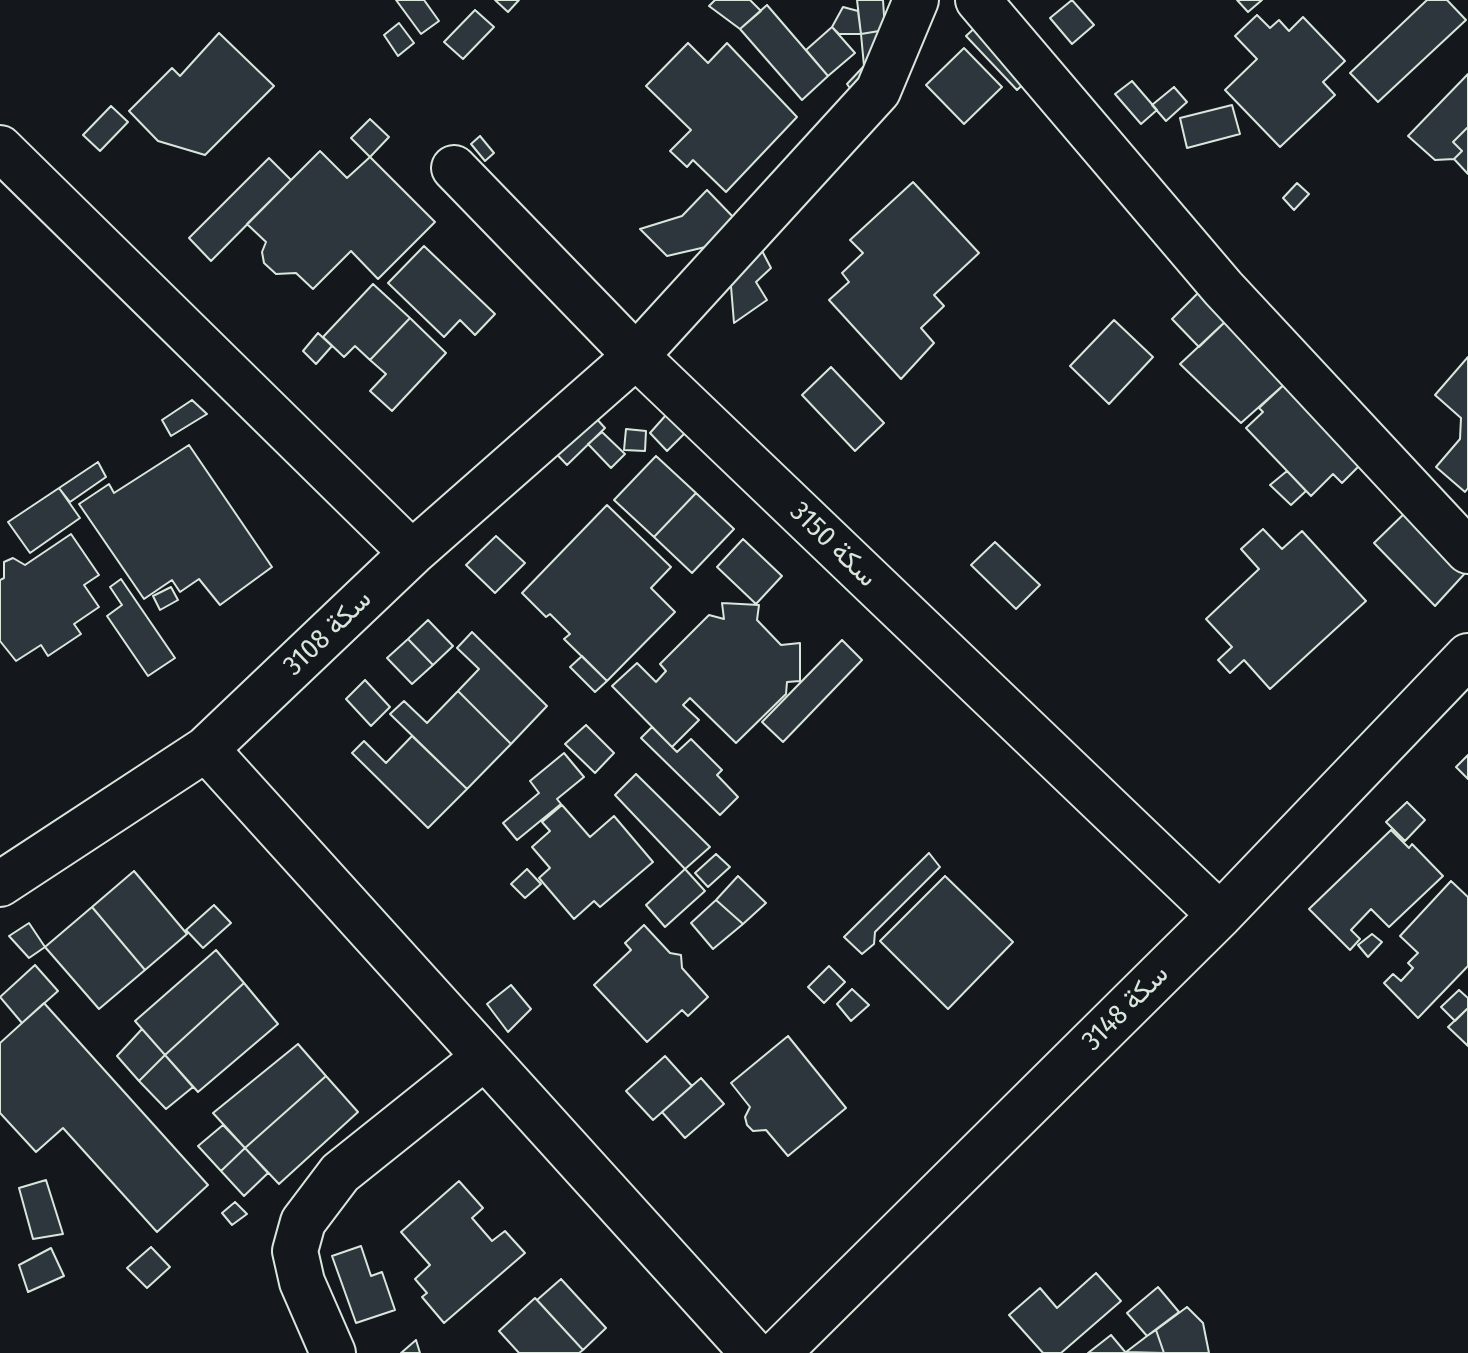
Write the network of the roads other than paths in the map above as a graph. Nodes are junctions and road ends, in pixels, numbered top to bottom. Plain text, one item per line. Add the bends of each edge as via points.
1 (916, 0) edge
2 (978, 0) edge
3 (0, 148) edge
4 (454, 168) dead end
5 (636, 356) junction
6 (1468, 551) edge
7 (412, 553) junction
8 (1468, 656) edge
9 (206, 749) junction
10 (0, 884) edge
11 (1220, 915) junction
12 (485, 1057) junction
13 (333, 1353) edge
14 (753, 1353) edge
15 (778, 1353) edge

1 - 5 street, سكة 3108 via 878,91
2 - 6 street via 1223,288
3 - 7 street
4 - 5 street, سكة 3150
5 - 7 street, سكة 3108
5 - 11 street, سكة 3150
7 - 9 street, سكة 3108
8 - 11 street, سكة 3148
9 - 10 street, سكة 3108
9 - 12 street
11 - 15 street, سكة 3148
12 - 13 street via 340,1173 303,1222 295,1251 302,1282
12 - 14 street

